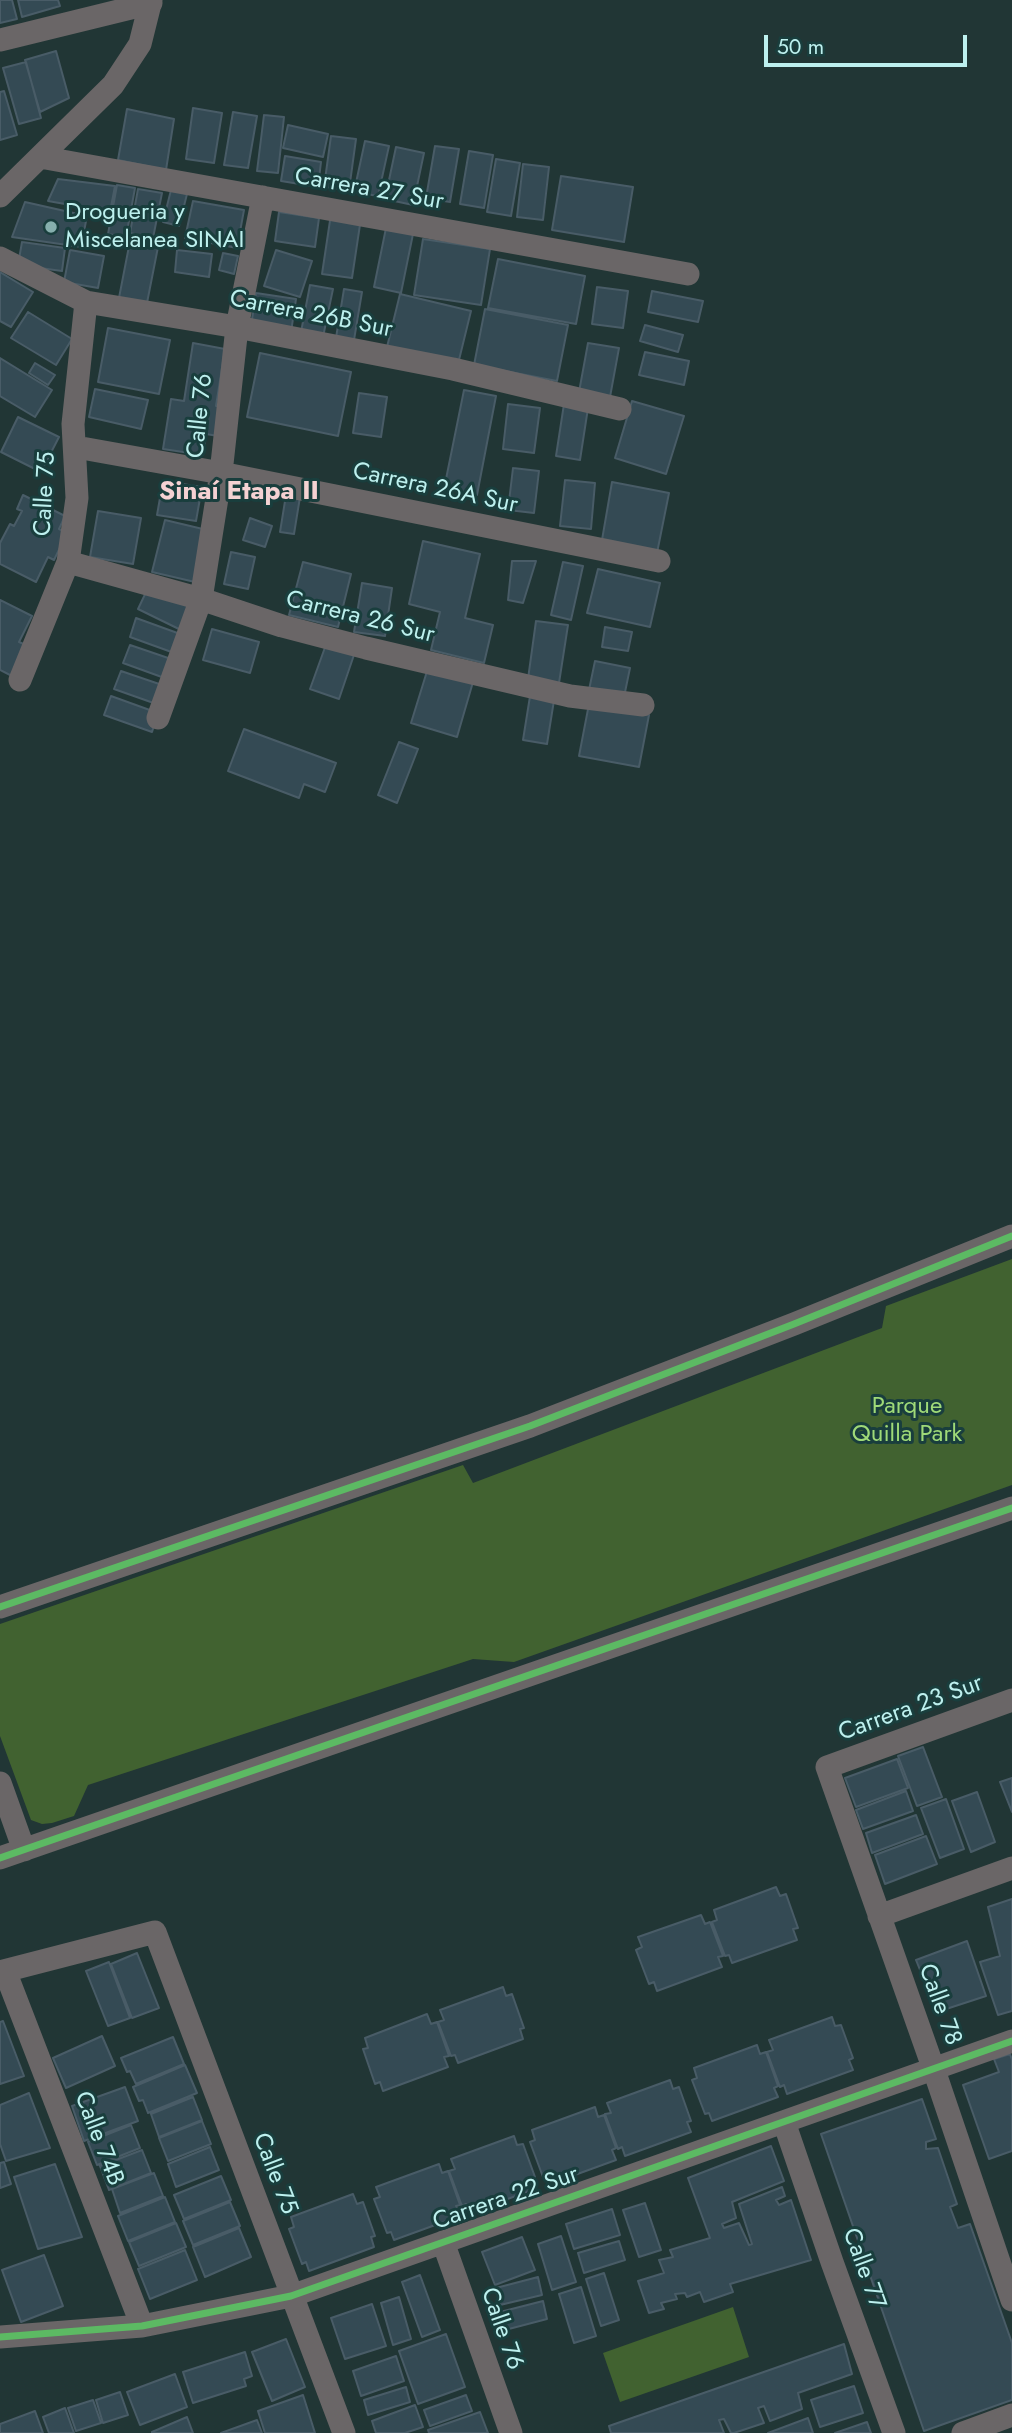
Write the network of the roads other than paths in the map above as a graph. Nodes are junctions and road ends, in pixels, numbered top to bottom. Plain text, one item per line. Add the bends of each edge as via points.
1 (151, 1) edge
2 (0, 40) edge
3 (40, 157) junction
4 (10, 179) edge
5 (0, 196) edge
6 (263, 197) junction
7 (0, 258) edge
8 (688, 274) dead end
9 (86, 302) junction
10 (237, 327) junction
11 (620, 409) dead end
12 (76, 447) junction
13 (221, 472) junction
14 (659, 561) dead end
15 (68, 562) junction
16 (201, 599) junction
17 (20, 680) dead end
18 (643, 705) dead end
19 (158, 718) dead end
20 (1012, 1236) edge
21 (1012, 1508) edge
22 (0, 1606) edge
23 (1012, 1700) edge
24 (827, 1767) joint
25 (0, 1783) edge
26 (24, 1850) junction
27 (0, 1858) edge
28 (1012, 1868) edge
29 (879, 1916) junction
30 (2, 1971) edge
31 (1012, 2042) edge
32 (934, 2070) junction
33 (784, 2122) junction
34 (443, 2242) junction
35 (291, 2296) junction
36 (1012, 2300) edge
37 (142, 2326) junction
38 (0, 2337) edge
39 (1012, 2415) edge
40 (344, 2433) edge
41 (511, 2433) edge
42 (894, 2433) edge
43 (963, 2433) edge

1 - 2 street
1 - 3 street via 140,44 113,85
3 - 4 street
3 - 6 street, Carrera 27 Sur
4 - 5 street
6 - 8 street, Carrera 27 Sur
6 - 10 street, Calle 76
7 - 9 street, Carrera 26B Sur
9 - 10 street, Carrera 26B Sur
9 - 12 street, Calle 75 via 73,424
10 - 11 street, Carrera 26B Sur via 453,369
10 - 13 street, Calle 76
12 - 13 street, Carrera 26A Sur
12 - 15 street, Calle 75 via 77,498
13 - 14 street, Carrera 26A Sur
13 - 16 street, Calle 76
15 - 16 street, Carrera 26 Sur
15 - 17 street, Calle 75
16 - 18 street, Carrera 26 Sur via 366,648 570,696
16 - 19 street, Calle 76
20 - 22 street via 530,1426
21 - 26 street
23 - 24 street, Carrera 23 Sur
24 - 29 street, Calle 78
25 - 26 street
26 - 27 street
28 - 29 street
29 - 32 street, Calle 78
30 - 35 street, Calle 75 via 155,1932
30 - 37 street, Calle 74B
31 - 32 street, Carrera 22 Sur
32 - 33 street, Carrera 22 Sur
32 - 36 street, Calle 78
33 - 34 street, Carrera 22 Sur
33 - 42 street, Calle 77
34 - 35 street, Carrera 22 Sur
34 - 41 street, Calle 76
35 - 37 street, Carrera 22 Sur
35 - 40 street, Calle 75
37 - 38 street, Carrera 22 Sur
39 - 43 street

